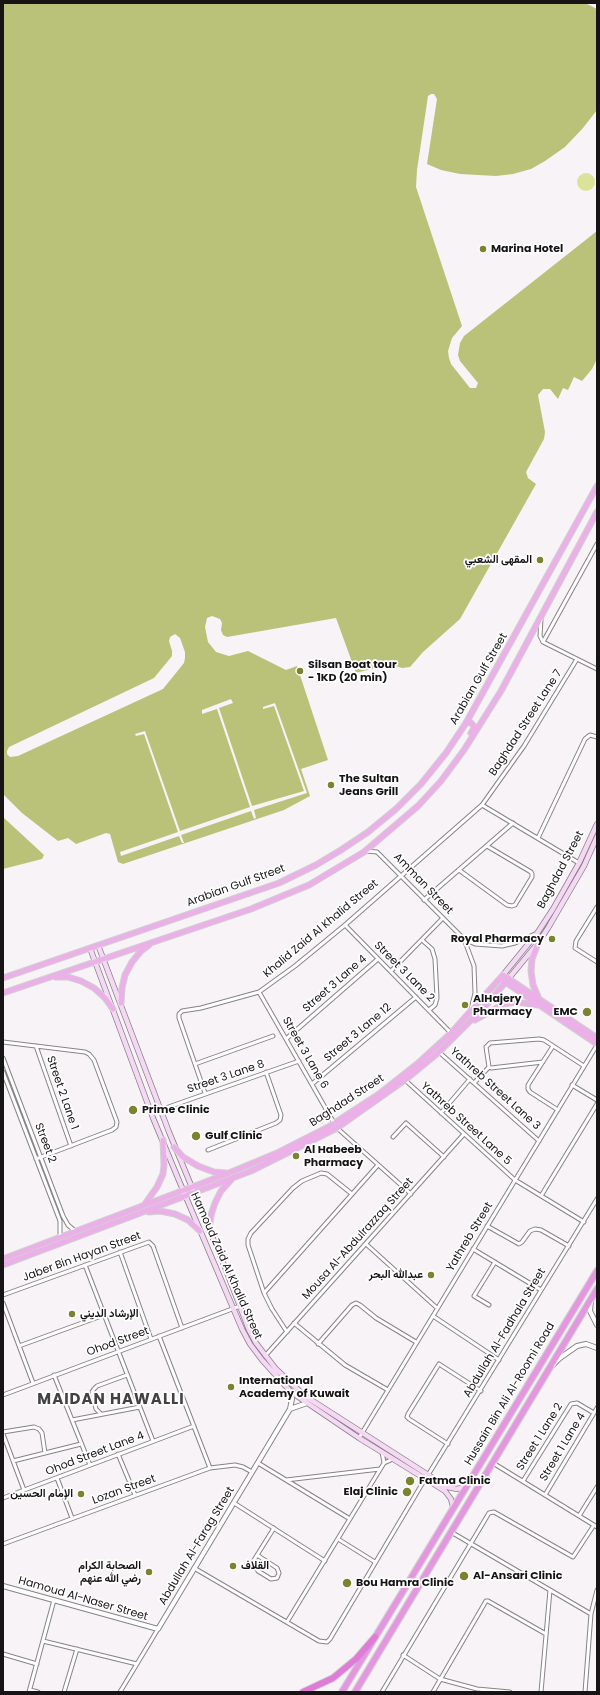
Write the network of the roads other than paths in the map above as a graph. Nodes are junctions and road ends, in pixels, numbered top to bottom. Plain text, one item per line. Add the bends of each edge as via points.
1 (597, 486) edge
2 (597, 512) edge
3 (597, 544) edge
4 (542, 615) junction
5 (543, 642) junction
6 (576, 659) junction
7 (597, 669) edge
8 (466, 723) junction
9 (597, 737) edge
10 (454, 763) junction
11 (482, 805) junction
12 (513, 823) junction
13 (597, 824) edge
14 (597, 837) edge
15 (538, 838) junction
16 (487, 846) junction
17 (364, 852) junction
18 (578, 863) junction
19 (459, 870) junction
20 (400, 875) junction
21 (424, 900) junction
22 (597, 907) edge
23 (442, 919) junction
24 (345, 925) junction
25 (538, 932) junction
26 (464, 939) junction
27 (422, 940) junction
28 (153, 943) junction
29 (538, 943) junction
30 (98, 945) junction
31 (90, 948) junction
32 (103, 959) junction
33 (378, 959) junction
34 (95, 962) junction
35 (597, 962) edge
36 (390, 971) junction
37 (502, 976) junction
38 (53, 977) junction
39 (3, 978) edge
40 (507, 980) junction
41 (259, 992) junction
42 (3, 994) edge
43 (416, 997) junction
44 (121, 1002) junction
45 (539, 1003) junction
46 (113, 1009) junction
47 (429, 1010) junction
48 (470, 1012) junction
49 (469, 1023) junction
50 (451, 1032) junction
51 (273, 1036) dead end
52 (597, 1038) edge
53 (286, 1039) junction
54 (3, 1042) edge
55 (597, 1045) edge
56 (36, 1046) junction
57 (553, 1046) junction
58 (439, 1052) junction
59 (3, 1058) edge
60 (299, 1061) junction
61 (543, 1062) junction
62 (195, 1064) junction
63 (584, 1066) junction
64 (489, 1067) junction
65 (3, 1072) edge
66 (266, 1072) junction
67 (470, 1079) junction
68 (405, 1080) junction
69 (474, 1083) junction
70 (312, 1084) junction
71 (572, 1085) junction
72 (205, 1093) junction
73 (597, 1100) edge
74 (597, 1104) edge
75 (160, 1110) junction
76 (558, 1110) junction
77 (441, 1113) junction
78 (336, 1125) junction
79 (464, 1134) junction
80 (393, 1137) dead end
81 (163, 1140) junction
82 (539, 1141) junction
83 (71, 1146) junction
84 (174, 1147) junction
85 (208, 1150) dead end
86 (444, 1157) junction
87 (41, 1158) junction
88 (36, 1159) junction
89 (378, 1165) junction
90 (231, 1175) junction
91 (515, 1180) junction
92 (191, 1187) junction
93 (183, 1190) junction
94 (194, 1193) junction
95 (352, 1194) junction
96 (411, 1194) junction
97 (185, 1196) junction
98 (541, 1196) junction
99 (597, 1199) edge
100 (144, 1205) junction
101 (142, 1213) junction
102 (584, 1222) junction
103 (487, 1226) junction
104 (209, 1230) junction
105 (75, 1231) junction
106 (200, 1231) junction
107 (60, 1237) junction
108 (366, 1244) junction
109 (569, 1246) junction
110 (473, 1249) junction
111 (120, 1252) junction
112 (3, 1259) edge
113 (495, 1262) junction
114 (3, 1265) edge
115 (85, 1265) junction
116 (597, 1271) edge
117 (597, 1278) edge
118 (597, 1285) edge
119 (586, 1289) junction
120 (597, 1289) edge
121 (541, 1290) junction
122 (264, 1293) junction
123 (3, 1294) edge
124 (592, 1297) junction
125 (3, 1303) edge
126 (489, 1305) dead end
127 (240, 1306) junction
128 (233, 1308) junction
129 (437, 1308) junction
130 (104, 1315) junction
131 (433, 1316) junction
132 (294, 1323) junction
133 (597, 1325) edge
134 (182, 1328) junction
135 (286, 1332) junction
136 (159, 1336) junction
137 (151, 1339) junction
138 (416, 1342) junction
139 (318, 1344) junction
140 (20, 1346) junction
141 (597, 1348) edge
142 (118, 1351) junction
143 (265, 1356) junction
144 (556, 1357) junction
145 (500, 1360) junction
146 (54, 1375) junction
147 (127, 1375) junction
148 (545, 1375) junction
149 (33, 1384) junction
150 (388, 1390) junction
151 (481, 1390) junction
152 (291, 1392) junction
153 (3, 1394) edge
154 (307, 1403) junction
155 (140, 1407) junction
156 (597, 1408) edge
157 (290, 1409) junction
158 (101, 1414) junction
159 (594, 1414) junction
160 (72, 1420) junction
161 (194, 1426) junction
162 (362, 1432) junction
163 (3, 1433) edge
164 (359, 1438) junction
165 (153, 1441) junction
166 (82, 1444) junction
167 (448, 1444) junction
168 (382, 1452) junction
169 (45, 1453) junction
170 (118, 1454) junction
171 (393, 1459) junction
172 (13, 1460) junction
173 (258, 1463) junction
174 (384, 1463) junction
175 (492, 1463) junction
176 (90, 1465) junction
177 (210, 1468) junction
178 (380, 1469) junction
179 (252, 1472) junction
180 (427, 1477) junction
181 (57, 1478) junction
182 (286, 1480) junction
183 (523, 1482) junction
184 (465, 1487) junction
185 (597, 1488) edge
186 (24, 1490) junction
187 (135, 1495) junction
188 (545, 1495) junction
189 (3, 1498) edge
190 (234, 1502) junction
191 (453, 1507) junction
192 (579, 1516) junction
193 (72, 1518) junction
194 (350, 1519) junction
195 (595, 1526) edge
196 (274, 1528) junction
197 (451, 1532) junction
198 (338, 1539) junction
199 (3, 1544) edge
200 (470, 1544) junction
201 (257, 1555) junction
202 (324, 1561) junction
203 (375, 1562) junction
204 (194, 1568) junction
205 (3, 1586) edge
206 (550, 1590) junction
207 (597, 1590) edge
208 (54, 1600) junction
209 (591, 1614) junction
210 (287, 1622) junction
211 (158, 1629) junction
212 (546, 1634) junction
213 (375, 1637) junction
214 (387, 1639) junction
215 (43, 1640) junction
216 (77, 1649) junction
217 (3, 1654) edge
218 (402, 1656) junction
219 (37, 1664) junction
220 (136, 1664) junction
221 (440, 1679) junction
222 (29, 1691) edge
223 (38, 1692) edge
224 (64, 1692) edge
225 (120, 1692) edge
226 (303, 1692) edge
227 (342, 1692) edge
228 (355, 1692) edge
229 (359, 1692) edge
230 (382, 1692) edge
231 (433, 1692) edge
232 (501, 1692) edge
233 (510, 1692) edge
234 (541, 1692) edge
235 (585, 1692) edge

1 - 8 main road, Arabian Gulf Street
2 - 4 main road
3 - 5 street
4 - 5 street via 540,636
4 - 10 main road via 484,720
5 - 6 street
6 - 7 street
6 - 11 street, Baghdad Street Lane 7 via 524,746
8 - 10 main road via 472,724 474,728
8 - 30 main road, Arabian Gulf Street via 421,784 396,809 368,832 322,861 279,883
9 - 15 street via 590,735 585,740
10 - 17 main road via 418,806
11 - 12 street
11 - 20 street, Baghdad Street Lane 7
12 - 15 street
12 - 16 street
13 - 18 main road, Baghdad Street
14 - 29 main road, Baghdad Street via 584,866
15 - 18 street
16 - 19 street
16 - 19 street via 532,874 515,905 507,905
17 - 20 street, Amman Street via 376,852
17 - 28 main road via 309,885 251,909
18 - 25 main road, Baghdad Street
19 - 21 street
20 - 21 street, Amman Street
20 - 24 street, Khalid Zaid Al Khalid Street
21 - 23 street, Amman Street
22 - 35 street via 576,941 575,948
23 - 26 street, Amman Street
23 - 27 street
24 - 33 street, Street 3 Lane 2
24 - 41 street, Khalid Zaid Al Khalid Street
25 - 26 street, Amman Street via 502,946 476,944
25 - 37 main road, Baghdad Street
26 - 48 street, Amman Street via 474,966 475,993
27 - 36 street
27 - 47 street via 432,948 435,959 437,998 435,1005
28 - 32 main road
28 - 44 main road via 141,951 129,968 122,988
29 - 40 main road, Baghdad Street
29 - 45 main road via 530,971
30 - 31 main road, Arabian Gulf Street
30 - 32 main road, Hamoud Zaid Al Khalid Street
31 - 34 main road, Hamoud Zaid Al Khalid Street
31 - 39 main road, Arabian Gulf Street
32 - 34 main road
32 - 44 main road, Hamoud Zaid Al Khalid Street
33 - 36 street, Street 3 Lane 2
33 - 53 street, Street 3 Lane 4
34 - 38 main road
34 - 46 main road, Hamoud Zaid Al Khalid Street
36 - 43 street, Street 3 Lane 2
37 - 40 main road
37 - 48 main road, Baghdad Street
38 - 42 main road
38 - 46 main road via 68,977 88,985 105,998
40 - 45 main road
40 - 49 main road, Baghdad Street
41 - 53 street, Street 3 Lane 6
41 - 62 street, Khalid Zaid Al Khalid Street via 182,1011 179,1014 178,1018
43 - 47 street, Street 3 Lane 2
43 - 70 street, Street 3 Lane 12
44 - 75 main road, Hamoud Zaid Al Khalid Street
45 - 49 main road via 504,1004
45 - 52 main road
45 - 55 main road
46 - 81 main road, Hamoud Zaid Al Khalid Street
47 - 50 street, Street 3 Lane 2
48 - 50 main road, Baghdad Street
49 - 58 main road, Baghdad Street
50 - 78 main road, Baghdad Street via 390,1086
51 - 62 street
53 - 60 street, Street 3 Lane 6
54 - 56 street, Street 2 Lane 1
55 - 63 street, Yathreb Street
56 - 83 street, Street 2 Lane 1
56 - 83 street, Street 2 Lane 1 via 85,1052 91,1056 116,1120 117,1125 114,1129
57 - 61 street
57 - 63 street
57 - 64 street via 542,1039 490,1043 486,1047
58 - 67 street, Yathreb Street Lane 3
58 - 68 main road, Baghdad Street
59 - 87 street, Street 2
60 - 66 street, Street 3 Lane 8
60 - 70 street, Street 3 Lane 6
61 - 64 street
61 - 76 street via 528,1089
62 - 72 street
63 - 71 street, Yathreb Street
64 - 69 street
65 - 88 street, Street 2
66 - 72 street, Street 3 Lane 8
66 - 85 street via 281,1115 280,1120
67 - 69 street, Yathreb Street Lane 3
67 - 77 street
68 - 77 street, Yathreb Street Lane 5
68 - 78 main road, Baghdad Street
69 - 82 street, Yathreb Street Lane 3
70 - 78 street, Street 3 Lane 6
71 - 73 street
71 - 76 street, Yathreb Street
72 - 75 street, Street 3 Lane 8
74 - 98 street
75 - 84 main road, Hamoud Zaid Al Khalid Street
76 - 82 street, Yathreb Street
77 - 79 street, Yathreb Street Lane 5
78 - 89 street, Street 3 Lane 6
78 - 90 main road, Baghdad Street via 288,1153
79 - 86 street, Mousa Al-Abdulrazzaq Street
79 - 91 street, Yathreb Street Lane 5
80 - 86 street via 406,1123
81 - 93 main road, Hamoud Zaid Al Khalid Street
81 - 100 main road via 162,1178
82 - 91 street, Yathreb Street
83 - 87 street, Street 2 Lane 1
84 - 90 main road via 198,1166
84 - 92 main road, Hamoud Zaid Al Khalid Street
86 - 96 street, Mousa Al-Abdulrazzaq Street
87 - 88 street, Street 2 Lane 1
87 - 105 street, Street 2 via 64,1219
88 - 107 street, Street 2 via 60,1221
89 - 95 street
89 - 96 street, Street 3 Lane 6
90 - 92 main road, Baghdad Street
90 - 94 main road, Baghdad Street
90 - 104 main road via 214,1203
91 - 98 street, Yathreb Street Lane 5
91 - 103 street, Yathreb Street
92 - 93 main road, Baghdad Street
92 - 94 main road, Hamoud Zaid Al Khalid Street
93 - 97 main road, Hamoud Zaid Al Khalid Street
93 - 100 main road, Baghdad Street
94 - 97 main road, Baghdad Street
94 - 104 main road, Hamoud Zaid Al Khalid Street
95 - 122 street
95 - 122 street via 327,1174 321,1173 293,1188 251,1233 248,1245
96 - 108 street, Mousa Al-Abdulrazzaq Street
97 - 101 main road, Baghdad Street
97 - 106 main road, Hamoud Zaid Al Khalid Street
98 - 102 street, Yathreb Street Lane 5
99 - 102 street, Abdullah Al-Fadhala Street
100 - 105 main road, Baghdad Street
101 - 106 main road via 160,1211 175,1214 188,1220
101 - 114 main road, Baghdad Street
102 - 109 street, Abdullah Al-Fadhala Street
103 - 109 street via 518,1244 535,1229
103 - 110 street, Yathreb Street
104 - 127 main road, Hamoud Zaid Al Khalid Street
105 - 107 main road, Baghdad Street
106 - 128 main road, Hamoud Zaid Al Khalid Street
107 - 112 main road, Baghdad Street
108 - 129 street
108 - 132 street, Mousa Al-Abdulrazzaq Street
109 - 121 street, Abdullah Al-Fadhala Street
110 - 113 street
110 - 129 street, Yathreb Street
111 - 115 street, Jaber Bin Hayan Street
111 - 134 street, Jaber Bin Hayan Street via 145,1242 152,1244
111 - 137 street
113 - 121 street
113 - 126 street via 474,1296
115 - 123 street, Jaber Bin Hayan Street
115 - 130 street
116 - 119 highway, Hussain Bin Ali Al-Roomi Road
117 - 118 highway
119 - 144 highway via 590,1289 591,1292 561,1342
119 - 184 highway, Hussain Bin Ali Al-Roomi Road
120 - 124 highway, Hussain Bin Ali Al-Roomi Road
121 - 145 street, Abdullah Al-Fadhala Street
122 - 135 street
124 - 133 street via 590,1311
124 - 144 highway, Hussain Bin Ali Al-Roomi Road
125 - 140 street
127 - 128 street, Ohod Street
127 - 143 main road, Hamoud Zaid Al Khalid Street via 249,1330
128 - 134 street, Ohod Street
128 - 152 main road, Hamoud Zaid Al Khalid Street via 250,1344
129 - 131 street, Yathreb Street
130 - 140 street
130 - 142 street
131 - 138 street, Yathreb Street
131 - 145 street
132 - 135 street, Mousa Al-Abdulrazzaq Street
132 - 139 street
134 - 136 street, Ohod Street
135 - 143 street, Mousa Al-Abdulrazzaq Street
136 - 137 street, Ohod Street
136 - 161 street
137 - 142 street, Ohod Street
138 - 139 street via 356,1303
138 - 150 street, Yathreb Street
139 - 150 street via 345,1365
140 - 149 street
141 - 148 street via 586,1344 572,1348
142 - 146 street, Ohod Street
142 - 147 street
143 - 162 main road, Hamoud Zaid Al Khalid Street via 296,1389
144 - 148 highway, Hussain Bin Ali Al-Roomi Road
145 - 151 street, Abdullah Al-Fadhala Street
146 - 149 street, Ohod Street
146 - 160 street
147 - 155 street
147 - 158 street via 97,1386 92,1392 96,1409
148 - 175 highway, Hussain Bin Ali Al-Roomi Road
149 - 153 street, Ohod Street
150 - 162 street, Yathreb Street
151 - 167 street, Abdullah Al-Fadhala Street
151 - 167 street via 439,1364 408,1414 409,1419
152 - 154 main road, Hamoud Zaid Al Khalid Street
152 - 157 street, Abdullah Al-Farag Street
154 - 157 street
154 - 164 main road, Hamoud Zaid Al Khalid Street
155 - 158 street
155 - 165 street
156 - 159 street, Street 1 Lane 4
157 - 173 street, Abdullah Al-Farag Street
158 - 160 street
159 - 183 street, Street 1 Lane 2 via 573,1402
159 - 188 street, Street 1 Lane 4
160 - 166 street
161 - 165 street, Ohod Street Lane 4
161 - 177 street
162 - 164 street, Yathreb Street
162 - 180 main road, Hamoud Zaid Al Khalid Street
163 - 169 street via 34,1427 39,1429
163 - 172 street
164 - 168 main road, Hamoud Zaid Al Khalid Street
165 - 170 street, Ohod Street Lane 4
166 - 169 street
166 - 176 street
167 - 180 street, Abdullah Al-Fadhala Street
168 - 171 main road, Hamoud Zaid Al Khalid Street
168 - 174 street
169 - 172 street
170 - 176 street, Ohod Street Lane 4
170 - 187 street
171 - 174 street
171 - 180 main road, Hamoud Zaid Al Khalid Street
172 - 186 street
173 - 179 street, Abdullah Al-Farag Street
173 - 182 street
174 - 178 street
175 - 183 street
175 - 197 highway, Hussain Bin Ali Al-Roomi Road
176 - 181 street, Ohod Street Lane 4
177 - 179 street, Lozan Street via 235,1465
177 - 187 street, Lozan Street
178 - 182 street
178 - 194 street
179 - 190 street, Abdullah Al-Farag Street
180 - 184 main road, Hamoud Zaid Al Khalid Street via 452,1489
180 - 191 main road, Hamoud Zaid Al Khalid Street via 447,1493
180 - 203 street, Abdullah Al-Fadhala Street
181 - 186 street, Ohod Street Lane 4
181 - 193 street
182 - 194 street
183 - 188 street
184 - 191 highway, Hussain Bin Ali Al-Roomi Road
185 - 192 street
186 - 189 street, Ohod Street Lane 4
187 - 193 street, Lozan Street
188 - 192 street
190 - 196 street
190 - 204 street, Abdullah Al-Farag Street
191 - 213 highway, Hussain Bin Ali Al-Roomi Road
192 - 195 street
193 - 199 street, Lozan Street
194 - 198 street
195 - 200 street via 573,1557 491,1511
196 - 201 street
196 - 202 street
197 - 200 street
197 - 214 highway, Hussain Bin Ali Al-Roomi Road
198 - 202 street
198 - 203 street
200 - 206 street
200 - 218 street
201 - 201 street via 254,1566 271,1579 277,1578 280,1572 277,1568
202 - 210 street
203 - 210 street, Abdullah Al-Fadhala Street via 326,1642 319,1641
204 - 210 street, Abdullah Al-Fadhala Street
204 - 211 street, Abdullah Al-Farag Street
205 - 208 street, Hamoud Al-Naser Street
206 - 209 street
206 - 212 street
207 - 209 street
208 - 211 street, Hamoud Al-Naser Street
208 - 215 street
209 - 235 street
211 - 220 street, Abdullah Al-Farag Street
212 - 221 street via 486,1601
212 - 234 street
213 - 226 highway via 356,1659 333,1678
213 - 227 highway, Hussain Bin Ali Al-Roomi Road
214 - 228 highway, Hussain Bin Ali Al-Roomi Road
214 - 229 highway
215 - 216 street
215 - 219 street
216 - 220 street
216 - 224 street
217 - 219 street
218 - 221 street
218 - 230 street
219 - 222 street
220 - 225 street, Abdullah Al-Farag Street
221 - 231 street
221 - 232 street via 477,1689
222 - 223 street
232 - 233 street

